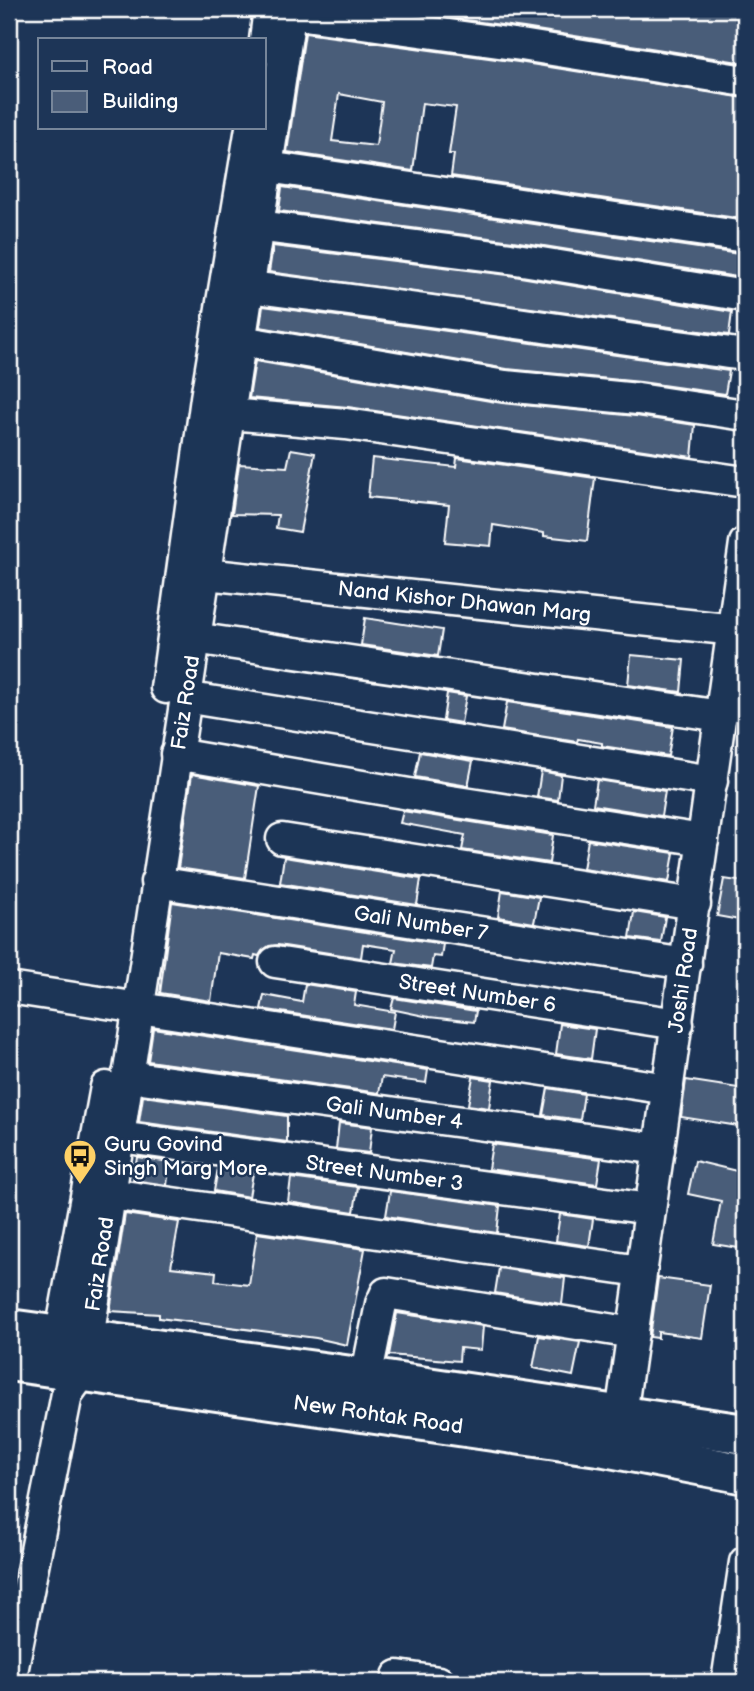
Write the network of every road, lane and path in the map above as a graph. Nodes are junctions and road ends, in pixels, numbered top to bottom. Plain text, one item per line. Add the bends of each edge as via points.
1 (284, 10) edge
2 (266, 44) edge
3 (745, 81) edge
4 (251, 130) edge
5 (267, 167) junction
6 (257, 226) junction
7 (745, 237) edge
8 (248, 287) junction
9 (745, 296) edge
10 (241, 341) junction
11 (745, 355) edge
12 (229, 414) junction
13 (745, 415) edge
14 (745, 482) edge
15 (745, 544) edge
16 (194, 573) junction
17 (740, 630) edge
18 (194, 638) junction
19 (184, 697) junction
20 (721, 716) junction
21 (176, 754) junction
22 (712, 781) junction
23 (282, 839) dead end
24 (703, 840) junction
25 (156, 882) junction
26 (695, 904) junction
27 (275, 962) dead end
28 (686, 964) junction
29 (9, 988) edge
30 (128, 1006) junction
31 (678, 1024) junction
32 (127, 1076) junction
33 (667, 1089) junction
34 (119, 1137) junction
35 (659, 1149) junction
36 (110, 1194) junction
37 (650, 1209) junction
38 (640, 1271) junction
39 (9, 1329) edge
40 (633, 1333) junction
41 (9, 1361) edge
42 (71, 1362) junction
43 (366, 1378) junction
44 (621, 1415) junction
45 (745, 1434) edge
46 (745, 1474) edge
47 (745, 1562) edge
48 (398, 1676) dead end
49 (10, 1682) edge
50 (439, 1682) edge
51 (727, 1682) edge

1 - 2 street
1 - 3 street
1 - 5 street, Faiz Road
4 - 16 street via 206,398
5 - 6 street, Faiz Road
5 - 7 street
6 - 8 street, Faiz Road
6 - 9 street via 510,258
8 - 10 street, Faiz Road
8 - 11 street
10 - 12 street, Faiz Road
10 - 13 street via 505,386
12 - 14 street via 346,424
12 - 16 street, Faiz Road
15 - 17 street, Joshi Road
16 - 17 street, Nand Kishor Dhawan Marg
16 - 18 street, Faiz Road
16 - 30 street
17 - 20 street, Joshi Road
18 - 19 street, Faiz Road
18 - 20 street
19 - 21 street, Faiz Road
19 - 22 street
20 - 22 street, Joshi Road
21 - 24 street
21 - 25 street, Faiz Road
22 - 24 street, Joshi Road
23 - 26 street
24 - 26 street, Joshi Road
25 - 28 street, Gali Number 7
25 - 30 street, Faiz Road
26 - 28 street, Joshi Road
27 - 31 street, Street Number 6
28 - 31 street, Joshi Road
29 - 30 street
30 - 32 street, Faiz Road
30 - 33 street
30 - 42 street via 108,1079
31 - 33 street, Joshi Road
32 - 34 street, Faiz Road
32 - 35 street, Gali Number 4
33 - 35 street, Joshi Road
34 - 36 street, Faiz Road
34 - 37 street, Street Number 3
35 - 37 street, Joshi Road
36 - 38 street
36 - 42 street, Faiz Road
37 - 38 street, Joshi Road
38 - 40 street, Joshi Road
39 - 42 main road, New Rohtak Road
40 - 43 street via 386,1293
40 - 44 street, Joshi Road
41 - 42 main road, New Rohtak Road
42 - 43 main road, New Rohtak Road
42 - 46 main road, New Rohtak Road via 605,1447
42 - 49 street, Faiz Road
43 - 44 main road, New Rohtak Road
44 - 45 main road, New Rohtak Road
47 - 51 street
48 - 50 street

